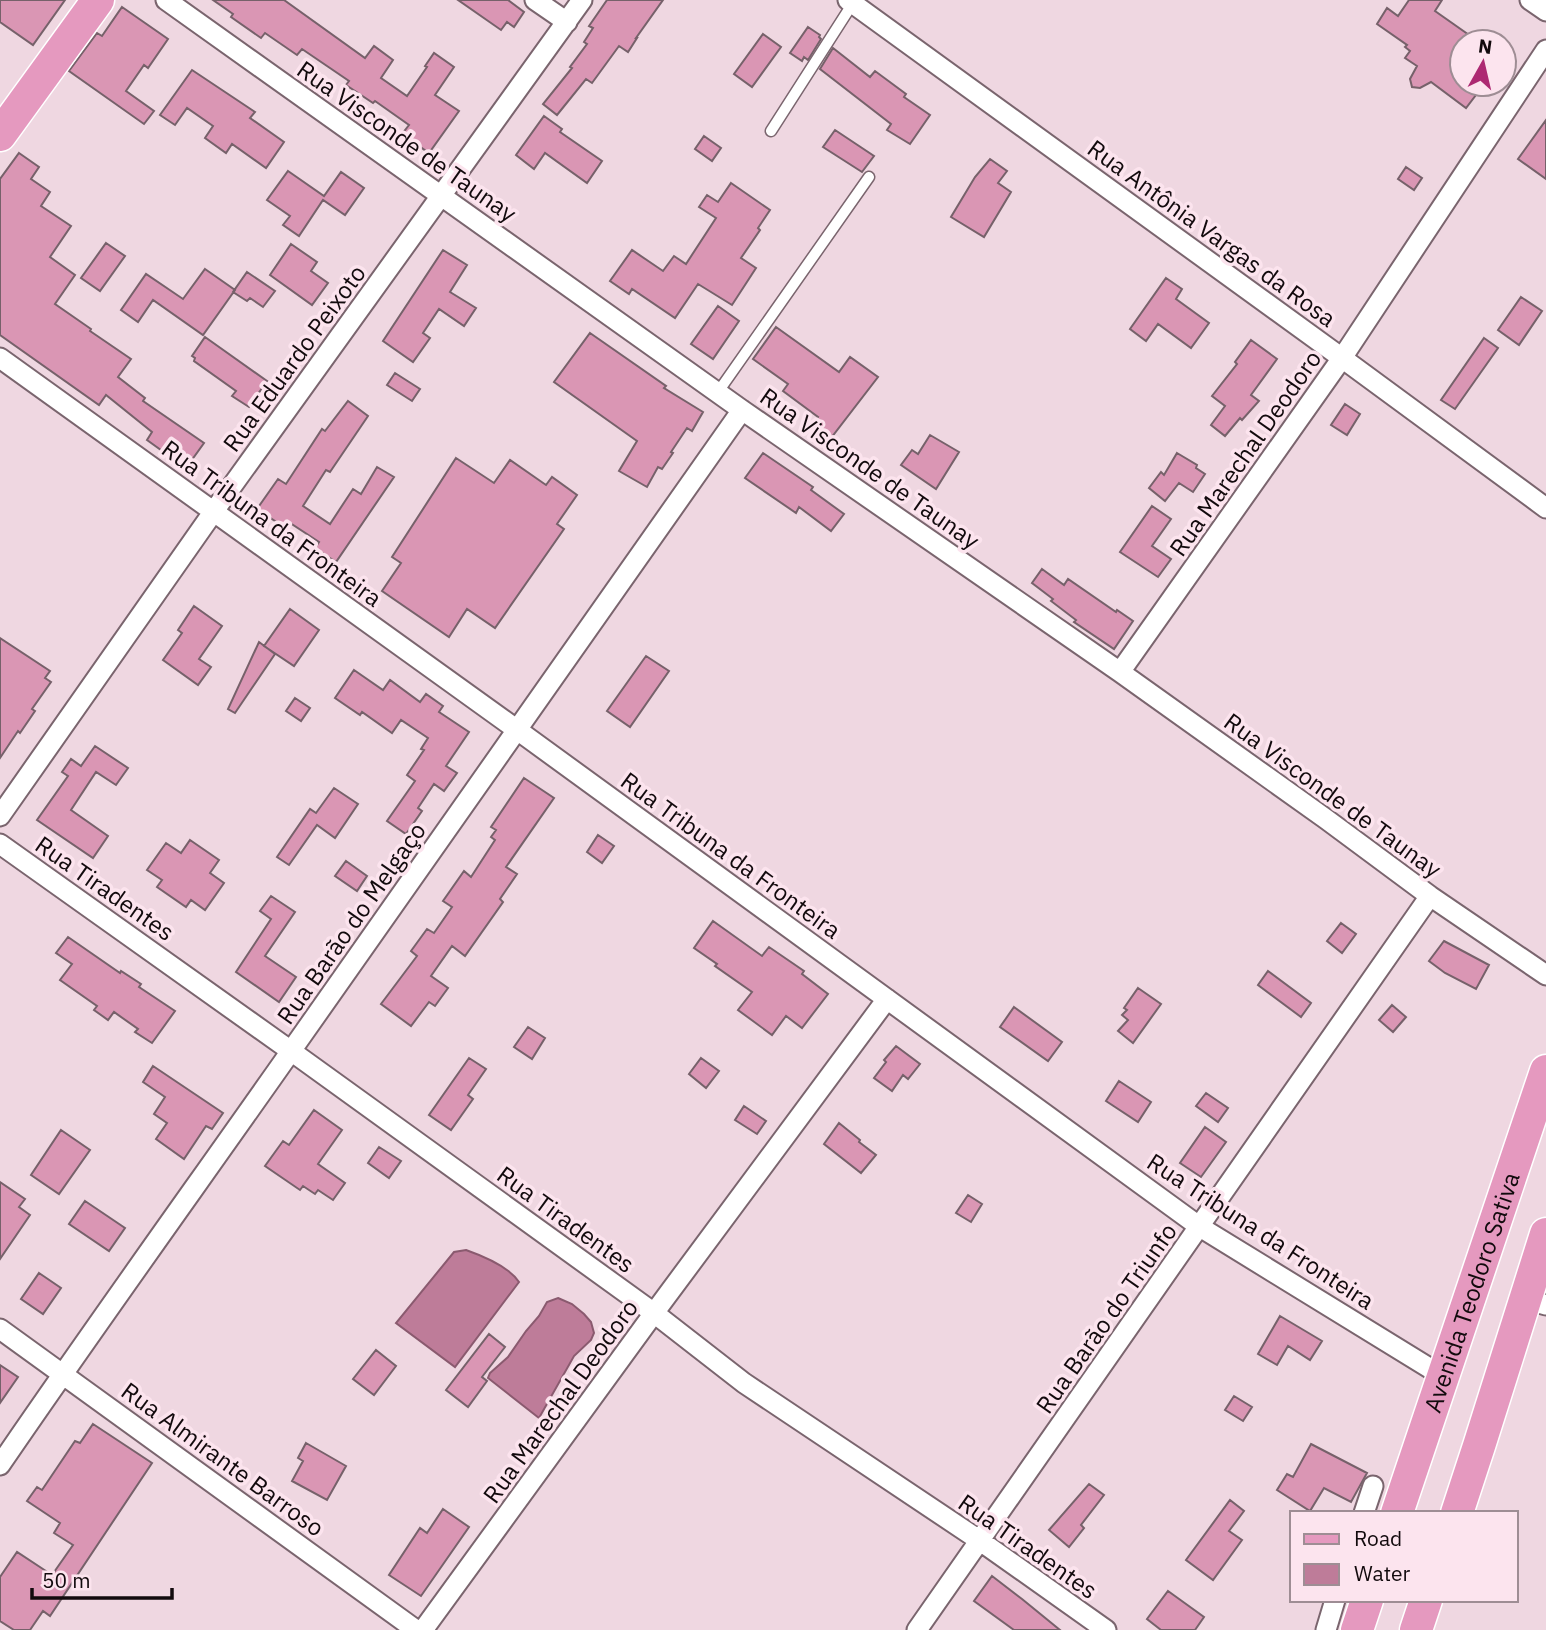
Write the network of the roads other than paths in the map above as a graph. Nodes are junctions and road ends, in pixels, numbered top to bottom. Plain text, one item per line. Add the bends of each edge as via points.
1 (98, 0) edge
2 (166, 0) edge
3 (536, 0) edge
4 (582, 0) edge
5 (1530, 0) edge
6 (850, 2) edge
7 (1546, 11) edge
8 (567, 22) junction
9 (1546, 50) edge
10 (771, 131) dead end
11 (0, 135) edge
12 (869, 177) dead end
13 (442, 196) junction
14 (0, 358) edge
15 (1342, 358) junction
16 (718, 392) junction
17 (742, 410) junction
18 (1546, 508) edge
19 (214, 511) junction
20 (1120, 673) junction
21 (516, 729) junction
22 (0, 816) edge
23 (0, 844) edge
24 (1430, 896) junction
25 (1546, 975) edge
26 (887, 999) junction
27 (291, 1051) junction
28 (1546, 1071) edge
29 (1200, 1227) junction
30 (1546, 1234) edge
31 (1536, 1302) edge
32 (654, 1313) junction
33 (0, 1329) edge
34 (62, 1374) junction
35 (1444, 1377) junction
36 (0, 1465) edge
37 (1373, 1486) dead end
38 (1365, 1511) edge
39 (1398, 1511) edge
40 (1458, 1511) edge
41 (979, 1541) junction
42 (1334, 1602) edge
43 (1366, 1602) edge
44 (1425, 1602) edge
45 (416, 1630) edge
46 (423, 1630) edge
47 (917, 1630) edge
48 (1106, 1630) edge
49 (1326, 1630) edge
50 (1357, 1630) edge
51 (1416, 1630) edge

1 - 11 main road
2 - 13 street, Rua Visconde de Taunay
3 - 8 street
4 - 8 street, Rua Eduardo Peixoto
5 - 7 street
6 - 10 lane
6 - 15 street, Rua Antônia Vargas da Rosa
8 - 13 street, Rua Eduardo Peixoto
9 - 15 street, Rua Marechal Deodoro
12 - 16 lane
13 - 16 street, Rua Visconde de Taunay
13 - 19 street, Rua Eduardo Peixoto
14 - 19 street, Rua Tribuna da Fronteira
15 - 18 street, Rua Antônia Vargas da Rosa
15 - 20 street, Rua Marechal Deodoro
16 - 17 street, Rua Visconde de Taunay
17 - 20 street, Rua Visconde de Taunay
17 - 21 street, Rua Barão do Melgaço
19 - 21 street, Rua Tribuna da Fronteira
19 - 22 street, Rua Eduardo Peixoto
20 - 24 street, Rua Visconde de Taunay
21 - 26 street, Rua Tribuna da Fronteira
21 - 27 street, Rua Barão do Melgaço
23 - 27 street, Rua Tiradentes
24 - 25 street, Rua Visconde de Taunay
24 - 29 street, Rua Barão do Triunfo
26 - 29 street, Rua Tribuna da Fronteira
26 - 32 street, Rua Marechal Deodoro
27 - 32 street, Rua Tiradentes
27 - 34 street, Rua Barão do Melgaço
28 - 35 main road, Avenida Teodoro Sativa
29 - 35 street, Rua Tribuna da Fronteira
29 - 41 street, Rua Barão do Triunfo
30 - 31 main road, Avenida Teodoro Sativa
31 - 40 main road, Avenida Teodoro Sativa
32 - 41 street, Rua Tiradentes via 744,1383
32 - 46 street, Rua Marechal Deodoro
33 - 34 street, Rua Almirante Barroso
34 - 36 street, Rua Barão do Melgaço
34 - 45 street, Rua Almirante Barroso
35 - 39 main road, Avenida Teodoro Sativa
37 - 38 street
41 - 47 street, Rua Barão do Triunfo
41 - 48 street, Rua Tiradentes
42 - 49 street
43 - 50 main road
44 - 51 main road

